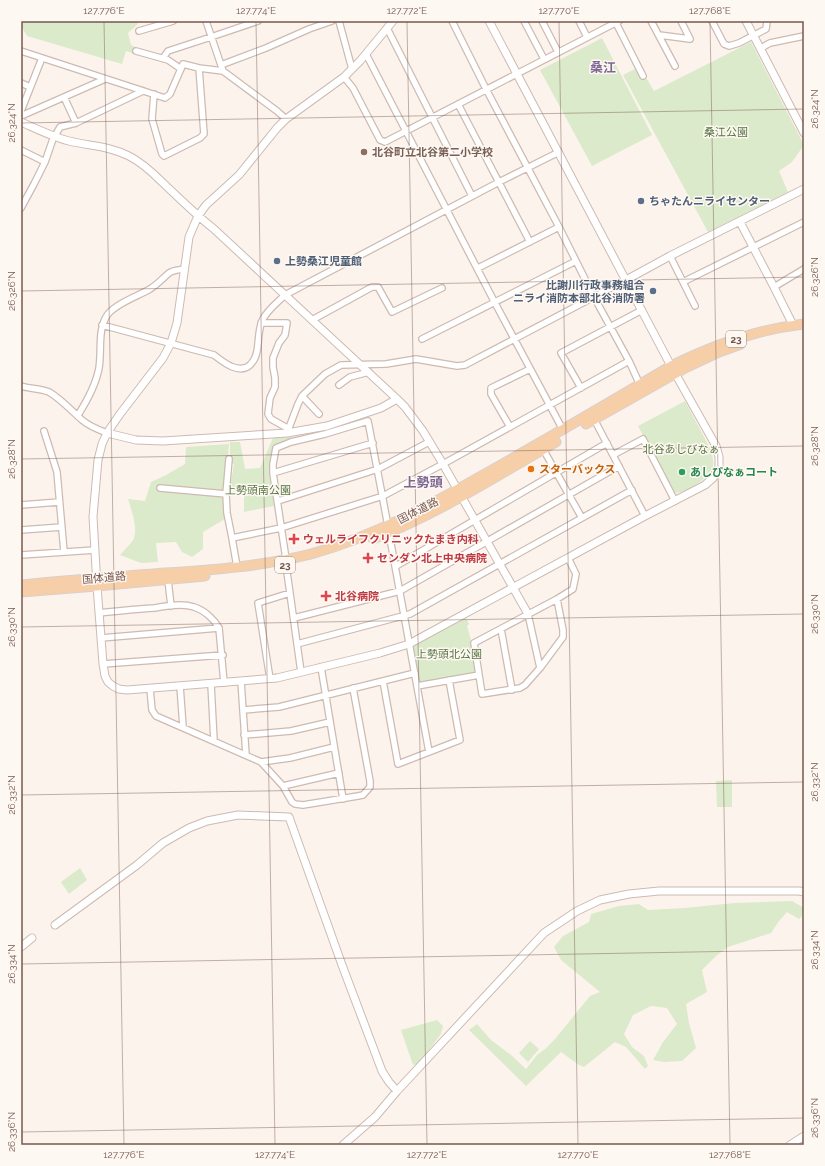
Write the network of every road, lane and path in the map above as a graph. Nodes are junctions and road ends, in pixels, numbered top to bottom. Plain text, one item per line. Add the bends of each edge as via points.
1 (173, 21) edge
2 (206, 21) edge
3 (258, 21) edge
4 (332, 21) edge
5 (339, 21) edge
6 (393, 21) edge
7 (452, 21) edge
8 (490, 21) edge
9 (524, 21) edge
10 (542, 21) edge
11 (579, 21) edge
12 (651, 21) edge
13 (681, 21) edge
14 (712, 21) edge
15 (746, 21) edge
16 (767, 21) edge
17 (616, 22) edge
18 (387, 28) junction
19 (139, 31) dead end
20 (658, 35) junction
21 (754, 35) junction
22 (804, 36) edge
23 (587, 37) junction
24 (211, 38) junction
25 (761, 48) junction
26 (21, 51) edge
27 (136, 51) dead end
28 (558, 52) junction
29 (366, 54) junction
30 (42, 58) junction
31 (163, 58) junction
32 (544, 59) junction
33 (675, 66) dead end
34 (181, 68) junction
35 (199, 68) junction
36 (222, 68) junction
37 (352, 69) junction
38 (517, 73) junction
39 (643, 76) dead end
40 (344, 77) junction
41 (105, 79) junction
42 (21, 83) edge
43 (30, 86) junction
44 (486, 89) junction
45 (143, 91) junction
46 (154, 94) junction
47 (64, 97) junction
48 (458, 104) junction
49 (21, 111) edge
50 (21, 116) edge
51 (432, 117) junction
52 (286, 119) junction
53 (21, 122) edge
54 (76, 123) junction
55 (406, 131) junction
56 (804, 133) edge
57 (54, 136) junction
58 (21, 150) edge
59 (559, 152) junction
60 (45, 162) junction
61 (527, 168) junction
62 (499, 182) junction
63 (804, 188) edge
64 (472, 196) junction
65 (21, 208) edge
66 (447, 210) junction
67 (198, 216) junction
68 (740, 222) junction
69 (804, 222) edge
70 (559, 227) junction
71 (530, 242) junction
72 (754, 247) junction
73 (670, 256) junction
74 (576, 261) junction
75 (478, 268) junction
76 (184, 269) junction
77 (804, 269) edge
78 (626, 280) junction
79 (683, 282) junction
80 (774, 287) junction
81 (442, 288) dead end
82 (285, 295) junction
83 (594, 297) junction
84 (495, 303) junction
85 (694, 306) dead end
86 (642, 310) junction
87 (312, 320) junction
88 (261, 323) junction
89 (804, 324) edge
90 (102, 325) junction
91 (793, 326) junction
92 (611, 327) junction
93 (804, 330) edge
94 (514, 338) junction
95 (422, 339) dead end
96 (171, 343) junction
97 (629, 361) junction
98 (361, 365) junction
99 (530, 368) junction
100 (673, 370) junction
101 (368, 372) junction
102 (339, 385) dead end
103 (640, 385) junction
104 (21, 386) edge
105 (581, 388) junction
106 (302, 396) junction
107 (397, 399) junction
108 (549, 405) junction
109 (319, 414) dead end
110 (78, 416) junction
111 (594, 419) junction
112 (510, 427) junction
113 (563, 430) junction
114 (288, 431) junction
115 (44, 432) dead end
116 (107, 433) junction
117 (430, 442) junction
118 (373, 443) junction
119 (607, 443) junction
120 (543, 449) junction
121 (613, 455) junction
122 (229, 459) dead end
123 (443, 464) junction
124 (619, 466) junction
125 (378, 469) junction
126 (556, 472) junction
127 (273, 473) junction
128 (160, 488) dead end
129 (632, 490) junction
130 (459, 493) junction
131 (226, 494) junction
132 (569, 495) junction
133 (383, 496) junction
134 (278, 501) junction
135 (675, 501) junction
136 (59, 502) junction
137 (21, 505) edge
138 (645, 516) junction
139 (582, 518) junction
140 (475, 520) junction
141 (62, 527) junction
142 (281, 528) junction
143 (21, 530) edge
144 (388, 530) junction
145 (232, 538) junction
146 (487, 542) junction
147 (95, 550) junction
148 (64, 552) junction
149 (21, 556) edge
150 (568, 558) junction
151 (286, 562) junction
152 (500, 564) junction
153 (396, 566) junction
154 (237, 567) junction
155 (168, 580) junction
156 (96, 582) junction
157 (21, 585) edge
158 (514, 588) junction
159 (400, 591) junction
160 (21, 592) edge
161 (290, 593) junction
162 (557, 599) junction
163 (171, 606) junction
164 (99, 613) junction
165 (528, 614) junction
166 (404, 616) junction
167 (294, 618) junction
168 (219, 628) junction
169 (502, 628) junction
170 (101, 638) junction
171 (297, 644) junction
172 (409, 644) junction
173 (223, 655) junction
174 (103, 664) junction
175 (321, 667) junction
176 (540, 668) junction
177 (301, 672) junction
178 (415, 673) junction
179 (479, 675) junction
180 (270, 679) junction
181 (449, 680) junction
182 (241, 681) junction
183 (383, 681) junction
184 (224, 682) junction
185 (211, 684) junction
186 (180, 686) junction
187 (417, 686) junction
188 (150, 688) junction
189 (353, 688) junction
190 (512, 690) junction
191 (325, 695) junction
192 (243, 710) junction
193 (330, 722) junction
194 (183, 727) junction
195 (244, 735) junction
196 (214, 741) junction
197 (334, 747) junction
198 (429, 752) junction
199 (246, 755) junction
200 (261, 762) junction
201 (339, 773) junction
202 (283, 786) junction
203 (343, 799) junction
204 (804, 892) edge
205 (55, 925) dead end
206 (32, 938) dead end
207 (21, 947) edge
208 (397, 1091) junction
209 (804, 1136) edge
210 (343, 1145) edge
211 (790, 1145) edge

1 - 19 street
2 - 24 street
3 - 24 street
4 - 36 street
5 - 37 street
6 - 18 street
7 - 44 street
8 - 38 street
9 - 32 street
10 - 28 street
11 - 23 street
12 - 20 street
13 - 20 street via 690,39
14 - 21 street via 727,46
15 - 21 street
16 - 21 street via 766,29
17 - 23 street
17 - 39 street
18 - 29 street
18 - 51 street
20 - 33 street
21 - 25 street
22 - 25 street via 770,43
23 - 28 street
24 - 31 street via 168,51
24 - 36 street
25 - 56 street
26 - 30 street
27 - 31 street
28 - 32 street
29 - 37 street
29 - 55 street
30 - 41 street
30 - 43 street
31 - 34 street
32 - 38 street
34 - 35 street via 183,64
34 - 46 street via 169,96 165,98
35 - 36 street
35 - 46 street via 204,134 164,156 152,118
36 - 52 street
37 - 40 street
38 - 44 street
38 - 59 street
40 - 52 street
40 - 55 street via 353,88 380,140 385,142
41 - 45 street
41 - 47 street
42 - 43 street
43 - 49 street
44 - 48 street
44 - 61 street
45 - 46 street
45 - 54 street
47 - 50 street
47 - 54 street
48 - 51 street
48 - 62 street
51 - 55 street
51 - 64 street
52 - 67 street via 269,136 239,175 206,205
53 - 57 street
54 - 57 street via 60,127
55 - 66 street
57 - 60 street
57 - 67 street via 113,149 130,156 146,167
58 - 60 street
59 - 61 street
59 - 78 street
60 - 65 street
61 - 62 street
61 - 70 street
62 - 64 street
62 - 71 street
63 - 68 street
64 - 66 street
66 - 75 street
66 - 82 street
67 - 76 street via 189,237
67 - 82 street
68 - 72 street
68 - 73 street
69 - 72 street
70 - 71 street
70 - 74 street
71 - 75 street
72 - 79 street
72 - 80 street
73 - 78 street
73 - 79 street
74 - 83 street
74 - 84 street
75 - 84 street
76 - 90 street via 170,273 156,286 118,305 108,313
76 - 96 street via 177,323
77 - 80 street
78 - 83 street
78 - 86 street
79 - 85 street
80 - 91 street
81 - 87 street via 392,312 378,287 372,287
82 - 87 street
82 - 88 street
83 - 92 street
83 - 94 street
84 - 94 street
84 - 95 street
86 - 92 street
86 - 100 street
87 - 98 street
88 - 96 street via 256,356 247,367 237,368 214,355
88 - 114 street via 287,323 285,335 279,342 273,358 275,387 270,398 268,414
89 - 91 main road, 国体道路 / 23
90 - 96 street
90 - 110 street via 99,369
91 - 100 main road, 国体道路 / 23 via 768,330 708,349
92 - 97 street
92 - 105 street via 562,353
93 - 100 main road, 国体道路 / 23 via 769,336 739,345
94 - 98 street via 465,365 416,360
94 - 99 street
96 - 116 street
97 - 103 street
97 - 105 street
98 - 101 street
98 - 106 street via 341,365 325,374
99 - 108 street
99 - 112 street via 491,388 491,394
100 - 103 main road, 国体道路 / 23
100 - 111 main road, 国体道路 / 23
100 - 135 street via 716,446 719,462 713,478
101 - 102 street
101 - 107 street
103 - 113 main road, 国体道路 / 23
104 - 110 street via 48,392
105 - 108 street
106 - 109 street
106 - 114 street
107 - 114 street via 381,408 327,426
107 - 117 street
108 - 112 street
108 - 113 street
110 - 116 street
111 - 119 street
111 - 120 main road, 国体道路 / 23
112 - 123 street
113 - 130 main road, 国体道路 / 23
114 - 116 street via 163,441 136,440
115 - 136 street via 57,472
116 - 147 street via 98,460 93,517
117 - 123 street
117 - 125 street
118 - 125 street
118 - 127 street
118 - 127 street via 368,421 290,442 276,448
119 - 121 street
119 - 126 street
120 - 126 street
120 - 130 main road, 国体道路 / 23
121 - 124 street
121 - 135 street via 642,439
122 - 131 street
123 - 130 street
123 - 133 street
124 - 129 street
124 - 132 street
125 - 133 street
125 - 134 street
126 - 132 street
126 - 140 street
127 - 134 street
128 - 131 street
129 - 138 street
129 - 139 street
130 - 140 street
130 - 144 main road, 国体道路 / 23 via 420,519
131 - 145 street
132 - 139 street
132 - 146 street
133 - 142 street
133 - 144 street
134 - 142 street
135 - 138 street
136 - 137 street
136 - 141 street
138 - 150 street
139 - 152 street
140 - 146 street
140 - 153 street
141 - 143 street
141 - 148 street
142 - 145 street
142 - 151 street
144 - 151 main road, 国体道路 / 23 via 336,552 312,559
144 - 153 street
145 - 154 street
146 - 152 street
146 - 159 street
147 - 148 street
147 - 156 street
148 - 149 street
150 - 158 street
150 - 162 street via 576,574 573,589
151 - 154 main road, 国体道路 / 23
151 - 155 main road, 国体道路 / 23 via 236,573
151 - 161 street
152 - 158 street
152 - 166 street
153 - 159 street
154 - 156 main road, 国体道路 / 23
155 - 156 main road, 国体道路 / 23
155 - 163 street
156 - 157 main road, 国体道路 / 23
156 - 160 main road, 国体道路 / 23
156 - 164 street
158 - 165 street
158 - 172 street
159 - 166 street
159 - 167 street
161 - 167 street
161 - 180 street via 258,603
162 - 165 street
162 - 176 street via 563,637
163 - 164 street
163 - 168 street via 194,607 208,616
164 - 170 street
165 - 169 street
165 - 176 street
166 - 171 street
166 - 172 street
167 - 171 street
168 - 170 street
168 - 173 street
169 - 179 street via 474,644
169 - 190 street
170 - 174 street
171 - 177 street
172 - 175 street
172 - 178 street
173 - 174 street
173 - 184 street
174 - 188 street via 105,676 113,686 127,690
175 - 177 street
175 - 191 street
176 - 190 street via 525,685
177 - 180 street
178 - 183 street
178 - 187 street
179 - 181 street
179 - 190 street via 482,694
180 - 182 street
181 - 187 street
181 - 198 street via 460,740
182 - 184 street
182 - 192 street
183 - 189 street
183 - 198 street via 398,764
184 - 185 street
185 - 186 street
185 - 196 street
186 - 188 street
186 - 194 street
187 - 198 street
188 - 194 street via 153,713
189 - 191 street
189 - 203 street via 370,788 361,796
191 - 192 street via 279,707
191 - 193 street
192 - 195 street
193 - 195 street via 291,731
193 - 197 street
194 - 196 street
195 - 199 street
196 - 199 street
197 - 200 street
197 - 201 street
199 - 200 street
200 - 202 street
201 - 202 street
201 - 203 street
202 - 203 street via 292,802 298,805
204 - 208 street via 659,891 600,900 577,911 544,933
205 - 208 street via 162,843 189,828 238,815 289,817 382,1071
206 - 207 street
208 - 210 street via 375,1117
209 - 211 street

